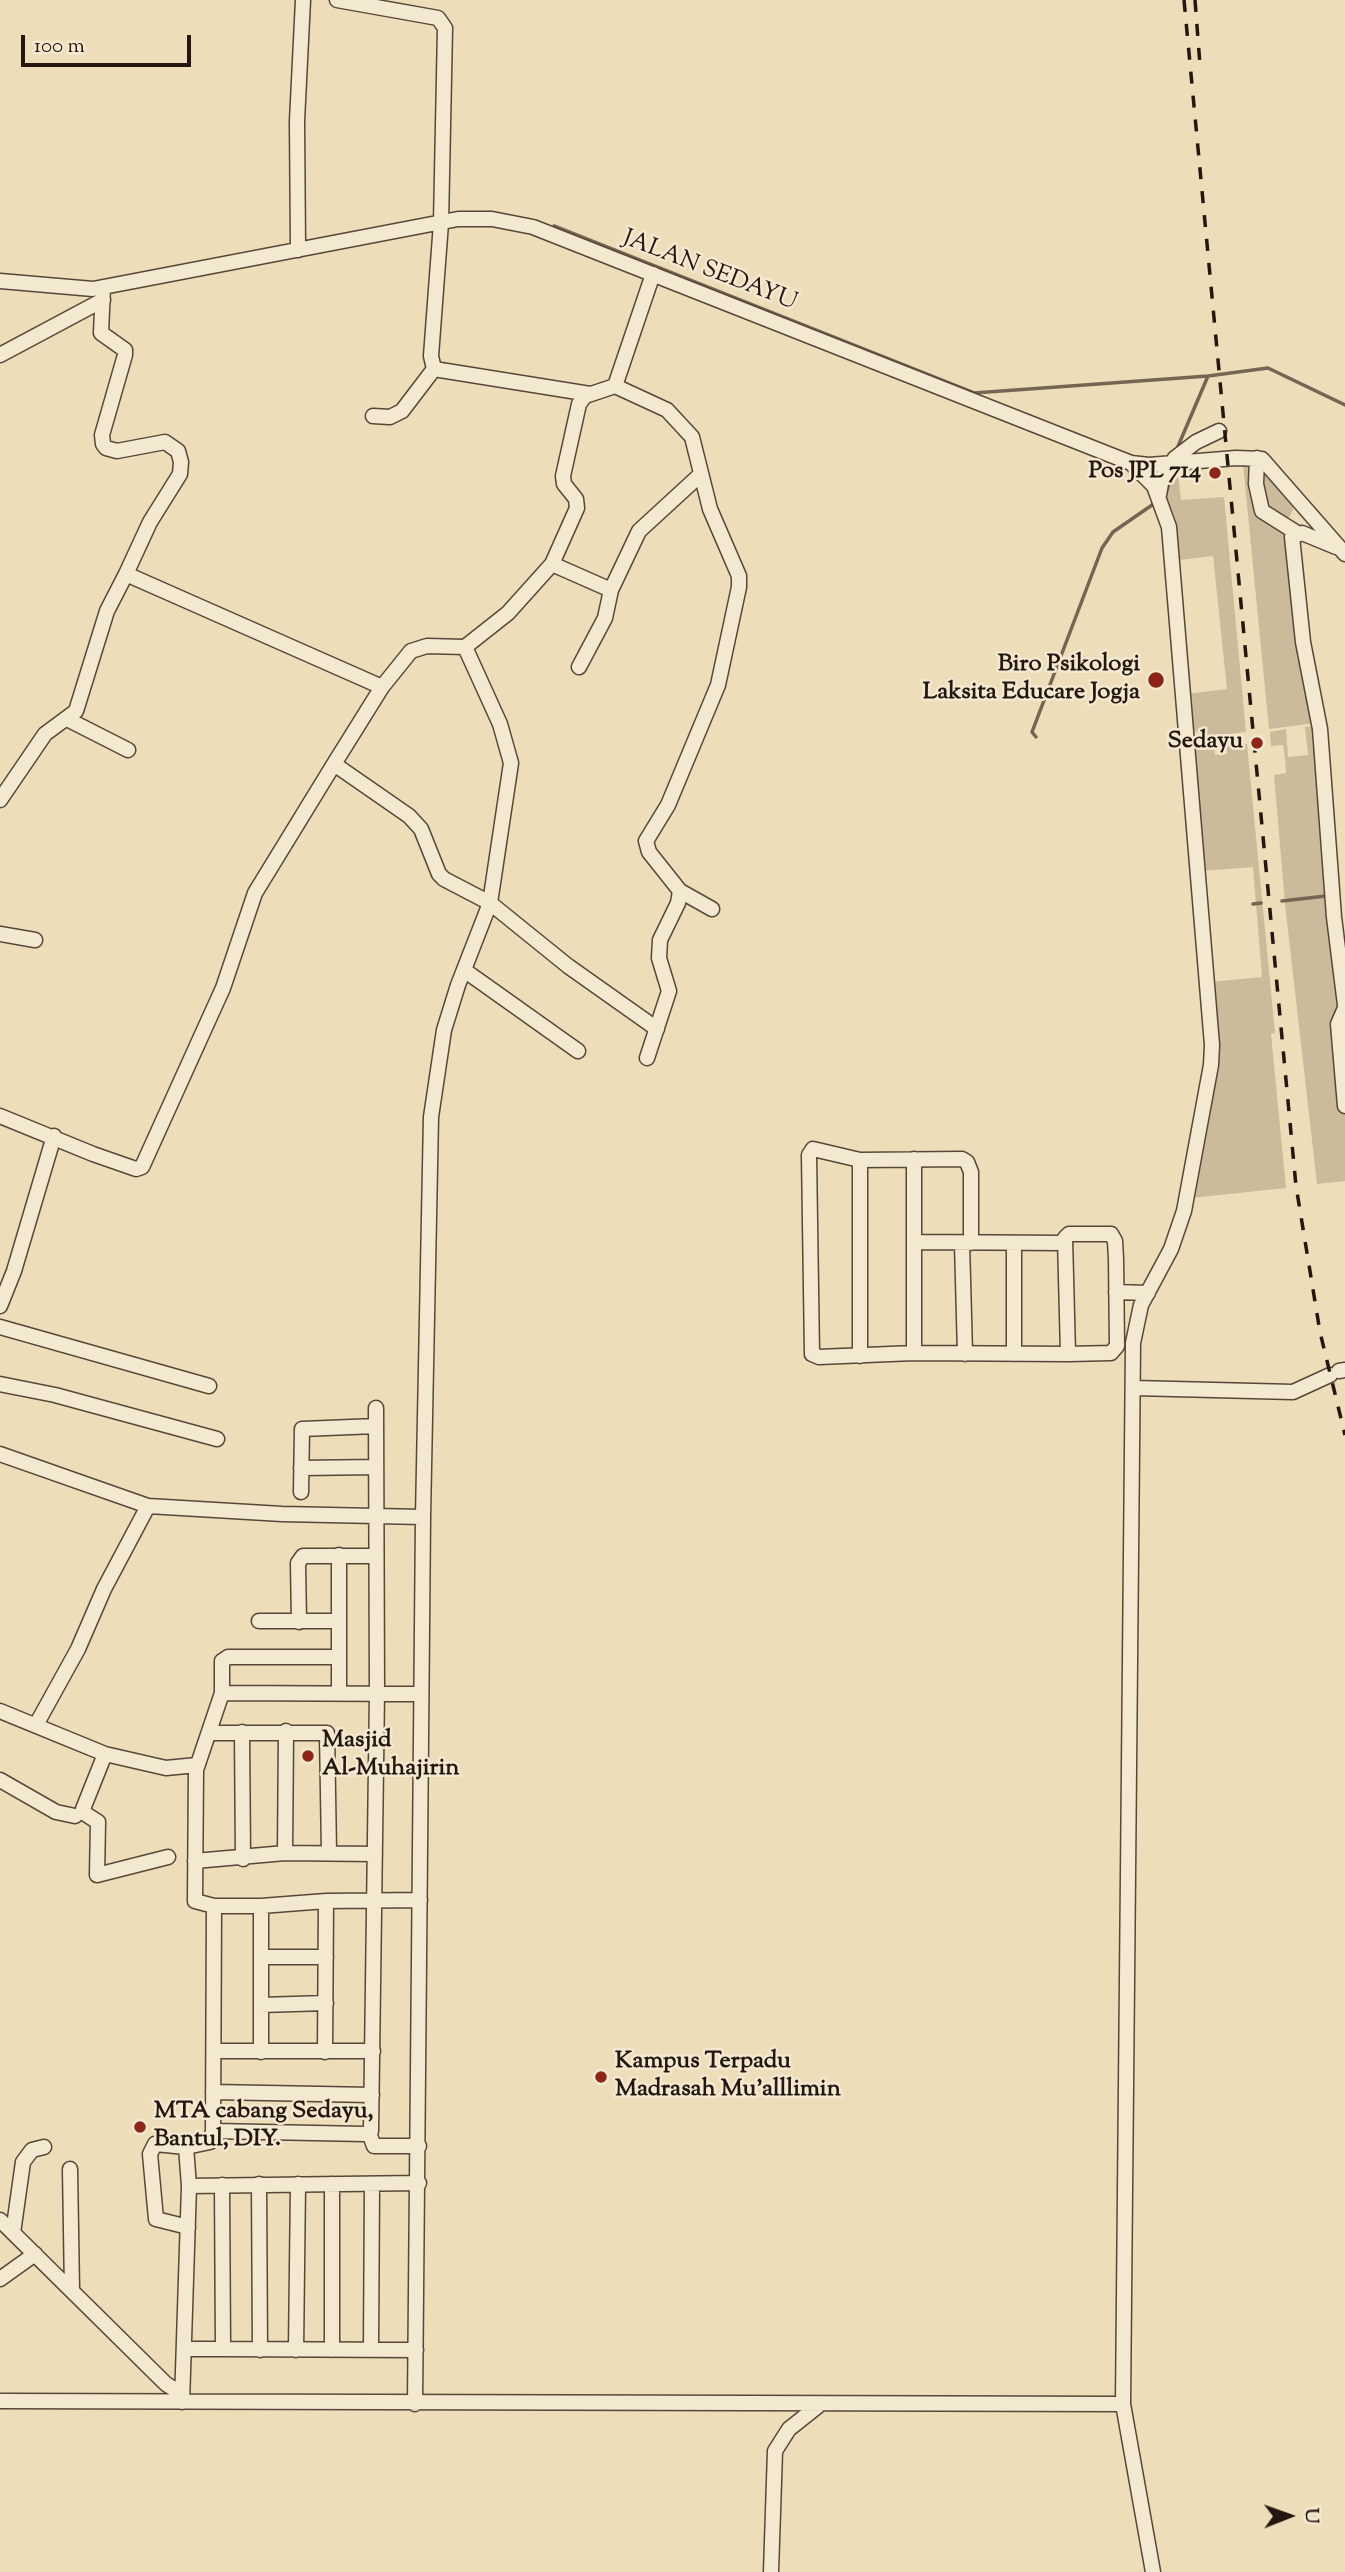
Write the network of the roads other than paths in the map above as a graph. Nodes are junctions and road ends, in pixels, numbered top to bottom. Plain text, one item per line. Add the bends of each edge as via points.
1 (303, 0) edge
2 (337, 0) edge
3 (441, 223) junction
4 (298, 250) junction
5 (653, 274) junction
6 (0, 281) edge
7 (103, 293) junction
8 (0, 355) edge
9 (434, 369) junction
10 (615, 386) junction
11 (590, 394) junction
12 (373, 416) dead end
13 (1219, 431) dead end
14 (1257, 458) junction
15 (1130, 463) junction
16 (1170, 464) junction
17 (700, 475) junction
18 (1159, 495) junction
19 (1297, 533) junction
20 (1343, 551) edge
21 (552, 564) junction
22 (127, 573) junction
23 (611, 590) junction
24 (469, 643) junction
25 (579, 667) dead end
26 (382, 687) junction
27 (67, 719) junction
28 (128, 750) dead end
29 (334, 764) junction
30 (0, 800) edge
31 (680, 891) junction
32 (491, 903) junction
33 (712, 909) dead end
34 (0, 934) edge
35 (35, 940) dead end
36 (464, 970) junction
37 (1345, 1007) edge
38 (651, 1026) junction
39 (578, 1051) dead end
40 (648, 1058) dead end
41 (1345, 1106) edge
42 (0, 1116) edge
43 (54, 1136) junction
44 (914, 1159) junction
45 (860, 1160) junction
46 (914, 1242) junction
47 (966, 1242) junction
48 (1014, 1243) junction
49 (1064, 1243) junction
50 (1116, 1292) junction
51 (1148, 1293) junction
52 (0, 1306) edge
53 (1138, 1315) junction
54 (1116, 1316) junction
55 (0, 1327) edge
56 (914, 1353) junction
57 (965, 1354) junction
58 (1014, 1354) junction
59 (1068, 1354) junction
60 (860, 1356) junction
61 (1338, 1372) edge
62 (0, 1384) edge
63 (209, 1386) dead end
64 (1134, 1388) junction
65 (376, 1408) dead end
66 (376, 1426) junction
67 (218, 1439) dead end
68 (0, 1454) edge
69 (376, 1467) junction
70 (301, 1468) junction
71 (302, 1492) dead end
72 (148, 1506) junction
73 (377, 1514) junction
74 (423, 1517) junction
75 (339, 1555) junction
76 (376, 1556) junction
77 (259, 1621) dead end
78 (338, 1621) junction
79 (299, 1622) junction
80 (338, 1657) junction
81 (339, 1692) junction
82 (222, 1693) junction
83 (377, 1693) junction
84 (421, 1694) junction
85 (0, 1711) edge
86 (36, 1725) junction
87 (286, 1731) junction
88 (242, 1732) junction
89 (210, 1733) junction
90 (105, 1754) junction
91 (197, 1765) junction
92 (0, 1780) edge
93 (75, 1816) dead end
94 (329, 1852) junction
95 (285, 1853) junction
96 (375, 1854) junction
97 (169, 1857) dead end
98 (243, 1859) junction
99 (195, 1861) junction
100 (374, 1900) junction
101 (421, 1900) junction
102 (326, 1901) junction
103 (214, 1906) junction
104 (261, 1906) junction
105 (261, 1957) junction
106 (326, 1957) junction
107 (326, 2003) junction
108 (261, 2005) junction
109 (214, 2051) junction
110 (261, 2052) junction
111 (325, 2052) junction
112 (373, 2052) junction
113 (213, 2092) junction
114 (372, 2095) junction
115 (213, 2131) junction
116 (369, 2133) junction
117 (419, 2146) junction
118 (44, 2147) dead end
119 (186, 2147) junction
120 (70, 2169) dead end
121 (419, 2183) junction
122 (259, 2184) junction
123 (298, 2184) junction
124 (332, 2184) junction
125 (372, 2184) junction
126 (222, 2185) junction
127 (189, 2186) junction
128 (0, 2220) edge
129 (188, 2227) junction
130 (13, 2233) junction
131 (34, 2254) junction
132 (0, 2278) edge
133 (72, 2290) junction
134 (185, 2349) junction
135 (223, 2349) junction
136 (371, 2349) junction
137 (260, 2350) junction
138 (296, 2350) junction
139 (331, 2350) junction
140 (416, 2350) junction
141 (182, 2398) junction
142 (0, 2401) edge
143 (415, 2404) junction
144 (1123, 2404) junction
145 (817, 2406) junction
146 (771, 2572) edge
147 (1153, 2572) edge

1 - 4 street via 297,121
2 - 3 street via 438,18 445,28
3 - 4 street, JALAN SEDAYU
3 - 5 street, JALAN SEDAYU via 484,218 533,227
3 - 9 street via 431,356
4 - 7 street, JALAN SEDAYU
5 - 10 street
5 - 15 street, JALAN SEDAYU
6 - 7 street, JALAN SEDAYU
7 - 8 street
7 - 22 street via 101,333 125,352 103,444 117,451 165,442 178,451 181,462 180,474 150,522
9 - 11 street
9 - 12 street via 402,411 390,417
10 - 11 street
10 - 17 street via 667,410 681,422 697,450
11 - 21 street via 579,404 563,476 577,508
13 - 16 street
14 - 16 street, JALAN SEDAYU
14 - 19 street via 1262,511
14 - 20 street via 1269,465
15 - 16 street, JALAN SEDAYU
15 - 18 street via 1149,478
16 - 18 street
17 - 23 street via 639,531
17 - 31 street via 739,576 739,594 718,685 668,806 646,841 649,852
18 - 51 street via 1172,555 1212,1045 1184,1211
19 - 20 street
19 - 37 street via 1292,544 1303,642 1320,729
21 - 23 street
21 - 24 street via 508,613
22 - 26 street
22 - 27 street via 107,611 76,711
23 - 25 street via 606,618
24 - 26 street via 415,649
24 - 32 street via 511,763
26 - 29 street
27 - 28 street
27 - 30 street via 44,734
29 - 32 street via 409,816 421,829 439,874
29 - 43 street via 255,893 223,988 145,1164 136,1169
31 - 33 street
31 - 38 street via 660,940 659,958 669,991
32 - 36 street
32 - 38 street
34 - 35 street
36 - 39 street
36 - 74 street via 444,1030 432,1102
37 - 41 street via 1338,1024
38 - 40 street
42 - 43 street
43 - 52 street
44 - 45 street
44 - 46 street
44 - 47 street via 967,1162 971,1172
45 - 60 street
45 - 60 street via 817,1149 809,1155 810,1349 819,1357
46 - 47 street
46 - 56 street
47 - 48 street
47 - 57 street
48 - 49 street
48 - 58 street
49 - 50 street via 1069,1234 1107,1233 1114,1237
49 - 59 street
50 - 51 street
50 - 54 street
51 - 53 street
53 - 54 street
53 - 64 street
54 - 59 street via 1115,1350
55 - 63 street
56 - 57 street
56 - 60 street
57 - 58 street
58 - 59 street
61 - 64 street via 1293,1392
62 - 67 street
64 - 144 street
65 - 66 street
66 - 69 street
66 - 70 street via 305,1428 301,1432
68 - 72 street
69 - 70 street
69 - 73 street
70 - 71 street
72 - 73 street
72 - 86 street
73 - 74 street
73 - 76 street
74 - 84 street
75 - 76 street
75 - 78 street
75 - 79 street via 307,1554 300,1559
76 - 83 street
77 - 79 street
78 - 79 street
78 - 80 street
80 - 81 street
80 - 82 street via 228,1657 221,1665
81 - 82 street
81 - 83 street
82 - 89 street
83 - 84 street
83 - 96 street
84 - 101 street
85 - 86 street
86 - 90 street
87 - 88 street
87 - 94 street via 329,1735
87 - 95 street
88 - 89 street
88 - 98 street
89 - 91 street
90 - 91 street via 166,1769
90 - 97 street via 83,1812 98,1822 97,1875
91 - 99 street
92 - 93 street via 56,1812
94 - 95 street
94 - 96 street
95 - 98 street
96 - 100 street
98 - 99 street
99 - 103 street via 195,1900
100 - 101 street
100 - 102 street
100 - 112 street
101 - 117 street
102 - 104 street
102 - 106 street
103 - 104 street
103 - 109 street
104 - 105 street
105 - 106 street
105 - 108 street
106 - 107 street
107 - 108 street
107 - 111 street
108 - 110 street
109 - 110 street
109 - 113 street
110 - 111 street
111 - 112 street
112 - 114 street
113 - 114 street
113 - 115 street
114 - 116 street
115 - 116 street
115 - 119 street via 210,2142
116 - 117 street via 374,2146
117 - 121 street
118 - 130 street via 32,2150 23,2162
119 - 127 street
119 - 129 street via 155,2144 150,2154 156,2220
120 - 133 street
121 - 125 street
121 - 140 street
122 - 123 street
122 - 126 street
122 - 137 street
123 - 124 street
123 - 138 street
124 - 125 street
124 - 139 street
125 - 136 street
126 - 127 street
126 - 135 street
127 - 129 street
128 - 130 street
129 - 134 street
130 - 131 street
131 - 132 street
131 - 133 street
133 - 141 street
134 - 135 street
134 - 141 street
135 - 137 street
136 - 139 street
136 - 140 street
137 - 138 street
138 - 139 street
140 - 143 street
141 - 142 street
141 - 143 street
143 - 145 street
144 - 145 street
144 - 147 street
145 - 146 street via 789,2428 775,2451

